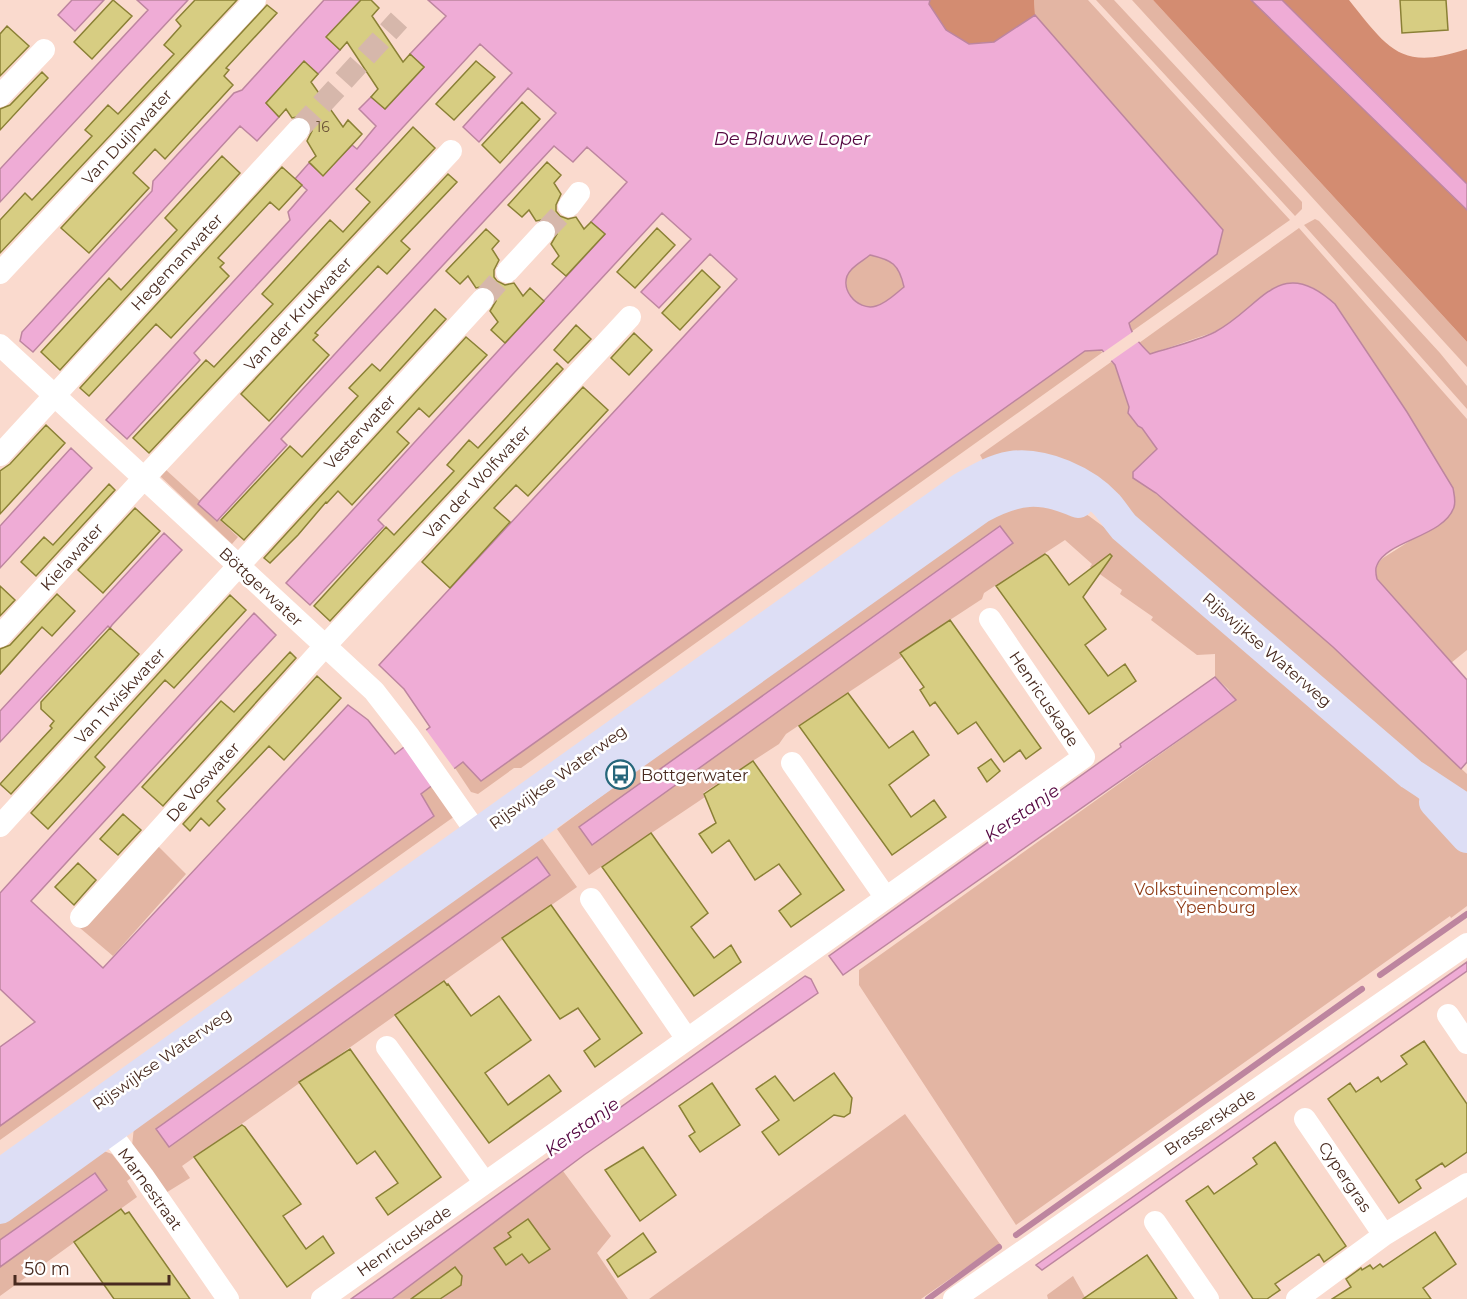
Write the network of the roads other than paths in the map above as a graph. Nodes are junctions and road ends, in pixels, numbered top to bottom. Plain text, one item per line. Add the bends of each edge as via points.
1 (255, 0) edge
2 (44, 50) dead end
3 (0, 96) edge
4 (299, 129) tunnel mouth
5 (451, 151) dead end
6 (544, 232) tunnel mouth
7 (507, 272) tunnel mouth
8 (0, 273) edge
9 (483, 299) tunnel mouth
10 (630, 317) dead end
11 (0, 345) edge
12 (55, 395) junction
13 (0, 455) edge
14 (144, 478) junction
15 (238, 565) junction
16 (990, 619) dead end
17 (0, 636) edge
18 (325, 646) junction
19 (792, 763) dead end
20 (1411, 774) junction
21 (1467, 811) edge
22 (0, 826) edge
23 (1467, 837) edge
24 (485, 845) junction
25 (886, 898) junction
26 (591, 899) dead end
27 (81, 917) dead end
28 (1467, 944) edge
29 (1448, 1015) dead end
30 (687, 1039) junction
31 (1467, 1043) edge
32 (387, 1047) dead end
33 (1305, 1119) dead end
34 (100, 1120) junction
35 (0, 1174) edge
36 (485, 1183) junction
37 (1465, 1189) edge
38 (0, 1208) edge
39 (1155, 1222) dead end
40 (1384, 1235) junction
41 (228, 1299) edge
42 (322, 1299) edge
43 (954, 1299) edge
44 (1208, 1299) edge
45 (1297, 1299) edge

1 - 8 street, Van Duijnwater
2 - 3 street
4 - 12 street, Hegemanwater
5 - 14 street, Van der Krukwater
6 - 7 street
9 - 15 street, Vesterwater
10 - 18 street, Van der Wolfwater
11 - 12 street, Böttgerwater
12 - 13 street, Hegemanwater
12 - 14 street, Böttgerwater
14 - 15 street, Böttgerwater
14 - 17 street, Kielawater
15 - 18 street, Böttgerwater
15 - 22 street, Van Twiskwater
16 - 25 street, Henricuskade via 1084,757
18 - 24 street, Böttgerwater via 374,691
18 - 27 street, De Voswater
19 - 25 street
20 - 21 main road, Rijswijkse Waterweg
20 - 23 main road, Rijswijkse Waterweg
20 - 24 main road, Rijswijkse Waterweg via 1124,527 1069,498 1040,490 1012,492 987,503
24 - 34 main road, Rijswijkse Waterweg via 334,967
25 - 30 street, Henricuskade
26 - 30 street
28 - 43 street, Brasserskade
29 - 31 street
30 - 36 street, Henricuskade
32 - 36 street
33 - 40 street, Cypergras
34 - 35 main road, Rijswijkse Waterweg
34 - 38 main road, Rijswijkse Waterweg
34 - 41 street, Marnestraat
36 - 42 street, Henricuskade
37 - 40 street
39 - 44 street
40 - 45 street

